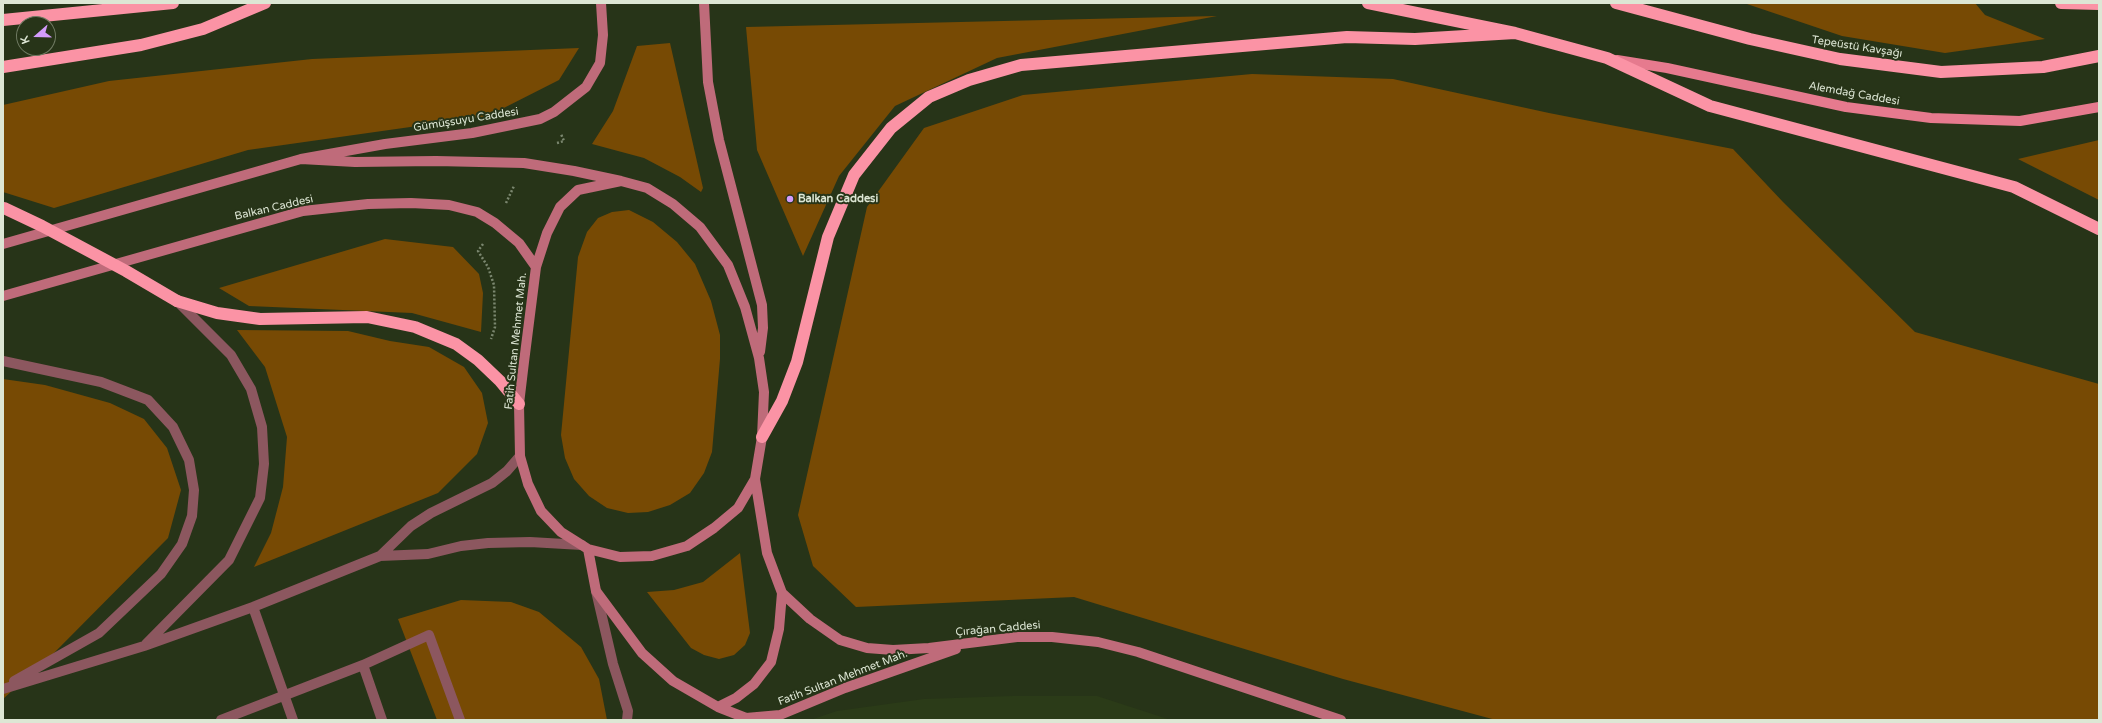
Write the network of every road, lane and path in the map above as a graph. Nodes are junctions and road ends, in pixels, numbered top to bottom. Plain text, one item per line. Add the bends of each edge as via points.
1 (173, 3) edge
2 (265, 3) edge
3 (601, 3) edge
4 (704, 3) edge
5 (1368, 3) edge
6 (1616, 3) edge
7 (2061, 3) edge
8 (2099, 4) edge
9 (3, 20) edge
10 (1515, 33) junction
11 (2099, 56) edge
12 (1607, 58) junction
13 (3, 67) edge
14 (2099, 107) edge
15 (301, 159) junction
16 (621, 181) junction
17 (4, 208) edge
18 (2099, 229) edge
19 (3, 244) edge
20 (536, 267) junction
21 (3, 296) edge
22 (177, 301) junction
23 (759, 358) junction
24 (3, 361) edge
25 (519, 404) junction
26 (762, 437) junction
27 (520, 456) junction
28 (755, 478) junction
29 (585, 547) junction
30 (380, 556) junction
31 (596, 590) junction
32 (782, 592) junction
33 (253, 607) junction
34 (976, 642) junction
35 (144, 646) junction
36 (363, 665) junction
37 (3, 689) edge
38 (285, 696) junction
39 (718, 707) junction
40 (221, 720) edge
41 (293, 720) edge
42 (382, 720) edge
43 (460, 720) edge
44 (627, 720) edge
45 (1341, 720) edge

1 - 9 highway
2 - 13 highway via 203,29 141,45
3 - 15 street, Gümüşsuyu Caddesi via 603,35 600,63 586,87 554,112 521,124
4 - 23 street via 708,82 719,140 762,305 763,328
5 - 10 highway
6 - 11 highway, Tepeüstü Kavşağı via 1750,39 1840,59 1941,72 2043,67
7 - 8 highway
10 - 12 highway
10 - 26 highway via 1415,39 1347,37 1021,65 969,80 929,97 891,128 854,175 828,237 797,362 782,401
12 - 14 main road, Alemdağ Caddesi via 1667,68 1846,107 1931,118 2020,121
12 - 18 highway via 1710,106 2014,187
15 - 16 street via 355,162 524,163 574,170
15 - 19 street
16 - 20 street, Fatih Sultan Mehmet Mah. via 578,190 560,207 547,233
16 - 23 street via 647,188 673,204 700,227 728,265 745,307
17 - 22 highway, bridge via 126,271
20 - 21 street, Balkan Caddesi via 519,243 477,212 448,205 368,204 303,211
20 - 25 street, Fatih Sultan Mehmet Mah.
22 - 25 highway via 217,313 260,319 367,317 415,327 456,344 478,360
22 - 35 lane via 231,355 251,389 262,427 264,464 260,498 229,560
23 - 26 street, Fatih Sultan Mehmet Mah. via 764,392
24 - 37 lane via 101,382 148,400 173,426 189,460 194,490 192,516 182,544 161,574 99,633
25 - 27 street, Fatih Sultan Mehmet Mah.
26 - 28 street, Fatih Sultan Mehmet Mah.
27 - 29 street, Fatih Sultan Mehmet Mah. via 528,484 541,511 562,532
27 - 30 lane via 492,483 431,513 411,526
28 - 29 street, Fatih Sultan Mehmet Mah. via 738,508 687,546 652,556 620,557
28 - 32 street, Çırağan Caddesi via 767,553
29 - 30 lane via 530,542 488,543 428,554
29 - 31 street, Fatih Sultan Mehmet Mah.
30 - 33 lane
31 - 39 street, Fatih Sultan Mehmet Mah. via 642,653 673,680
31 - 44 lane via 613,664 628,711
32 - 34 street, Çırağan Caddesi via 810,619 840,640 867,648 894,650
32 - 39 street via 779,629 771,662 754,684 736,698
33 - 35 lane
33 - 38 lane
34 - 39 street, Fatih Sultan Mehmet Mah. via 845,688 780,716 746,718
34 - 45 street, Çırağan Caddesi via 1017,637 1052,637 1098,642 1145,654
35 - 37 lane
36 - 38 lane
36 - 42 lane
36 - 43 lane via 429,635
38 - 40 lane
38 - 41 lane

